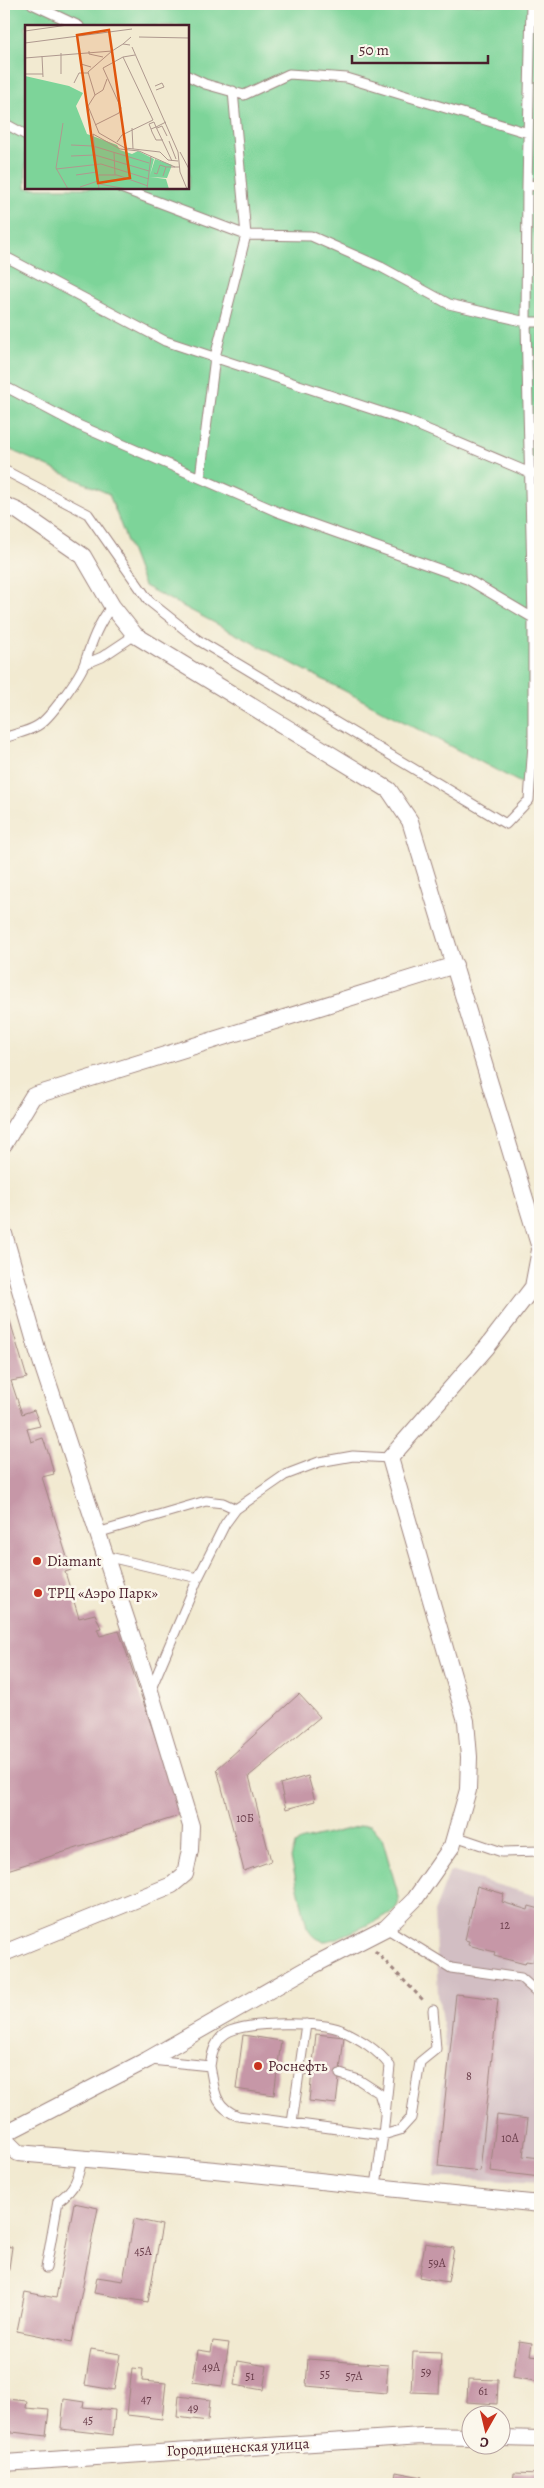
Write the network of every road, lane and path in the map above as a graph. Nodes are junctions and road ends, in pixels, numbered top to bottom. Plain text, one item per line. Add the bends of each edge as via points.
1 (32, 4) edge
2 (531, 4) edge
3 (77, 25) edge
4 (535, 31) edge
5 (189, 76) edge
6 (233, 92) junction
7 (4, 123) edge
8 (528, 133) junction
9 (25, 134) edge
10 (540, 185) edge
11 (526, 186) junction
12 (124, 189) edge
13 (246, 235) junction
14 (4, 256) edge
15 (526, 322) junction
16 (540, 322) edge
17 (215, 357) junction
18 (4, 386) edge
19 (4, 470) edge
20 (530, 472) junction
21 (540, 473) edge
22 (200, 478) junction
23 (4, 505) edge
24 (112, 606) junction
25 (536, 618) edge
26 (135, 635) junction
27 (85, 664) junction
28 (4, 738) edge
29 (455, 965) junction
30 (4, 1144) edge
31 (4, 1234) edge
32 (540, 1249) edge
33 (390, 1458) junction
34 (236, 1509) junction
35 (97, 1533) junction
36 (105, 1556) junction
37 (198, 1578) junction
38 (150, 1691) junction
39 (455, 1836) junction
40 (540, 1851) edge
41 (386, 1928) junction
42 (364, 1940) junction
43 (4, 1953) edge
44 (540, 1995) edge
45 (433, 2010) joint
46 (306, 2024) junction
47 (147, 2060) junction
48 (210, 2066) junction
49 (300, 2069) junction
50 (312, 2070) dead end
51 (340, 2074) dead end
52 (386, 2111) junction
53 (292, 2123) junction
54 (4, 2134) edge
55 (383, 2134) junction
56 (4, 2138) edge
57 (82, 2160) junction
58 (376, 2186) junction
59 (540, 2204) edge
60 (46, 2268) dead end
61 (462, 2437) edge
62 (512, 2438) edge
63 (540, 2439) edge
64 (4, 2462) edge

1 - 3 lane
2 - 4 lane
4 - 8 lane
5 - 6 lane
6 - 8 lane via 244,95 289,74 347,78
6 - 13 lane
7 - 9 lane
8 - 11 lane
10 - 11 lane
11 - 15 lane
12 - 13 lane
13 - 15 lane via 311,236 382,267 449,304
13 - 17 lane
14 - 17 lane via 165,340
15 - 16 lane
15 - 20 lane
17 - 20 lane via 405,420
17 - 22 lane
18 - 22 lane via 78,425
19 - 25 lane via 88,514 148,601 198,640 506,824 529,800
20 - 21 lane
20 - 25 lane
22 - 25 lane via 278,512 467,579
23 - 24 street via 18,511 83,556
24 - 26 street
24 - 27 lane via 94,636
26 - 27 lane
26 - 29 street via 389,790 410,821
27 - 28 lane via 54,711 38,726
29 - 30 street via 33,1096
29 - 32 street
31 - 35 street via 38,1352
32 - 33 street via 533,1287 487,1347
33 - 34 lane via 353,1456 319,1462 285,1475
33 - 39 street via 466,1721 468,1790
34 - 35 lane via 206,1501
34 - 37 lane
35 - 36 street
36 - 37 lane
36 - 38 street
37 - 38 lane
38 - 43 street via 191,1826 185,1874 172,1885 154,1893
39 - 40 lane via 502,1852
39 - 41 street via 452,1846 415,1899
41 - 42 street
41 - 44 lane via 451,1968 521,1978
42 - 45 path
42 - 47 street
45 - 55 lane via 436,2049 420,2062 412,2118 400,2130
46 - 48 lane via 229,2031 213,2048
46 - 49 lane
46 - 52 lane via 339,2029 377,2050 390,2066
47 - 48 lane
47 - 54 street
48 - 53 lane via 217,2098 224,2110 238,2116
49 - 50 lane
49 - 53 lane
51 - 52 lane via 359,2080 378,2093
52 - 55 lane
53 - 55 lane
55 - 58 lane
56 - 57 street via 18,2153
57 - 58 street
57 - 60 lane via 78,2181 71,2192 58,2201
58 - 59 street
61 - 64 street, Городищенская улица via 422,2436
62 - 63 street

